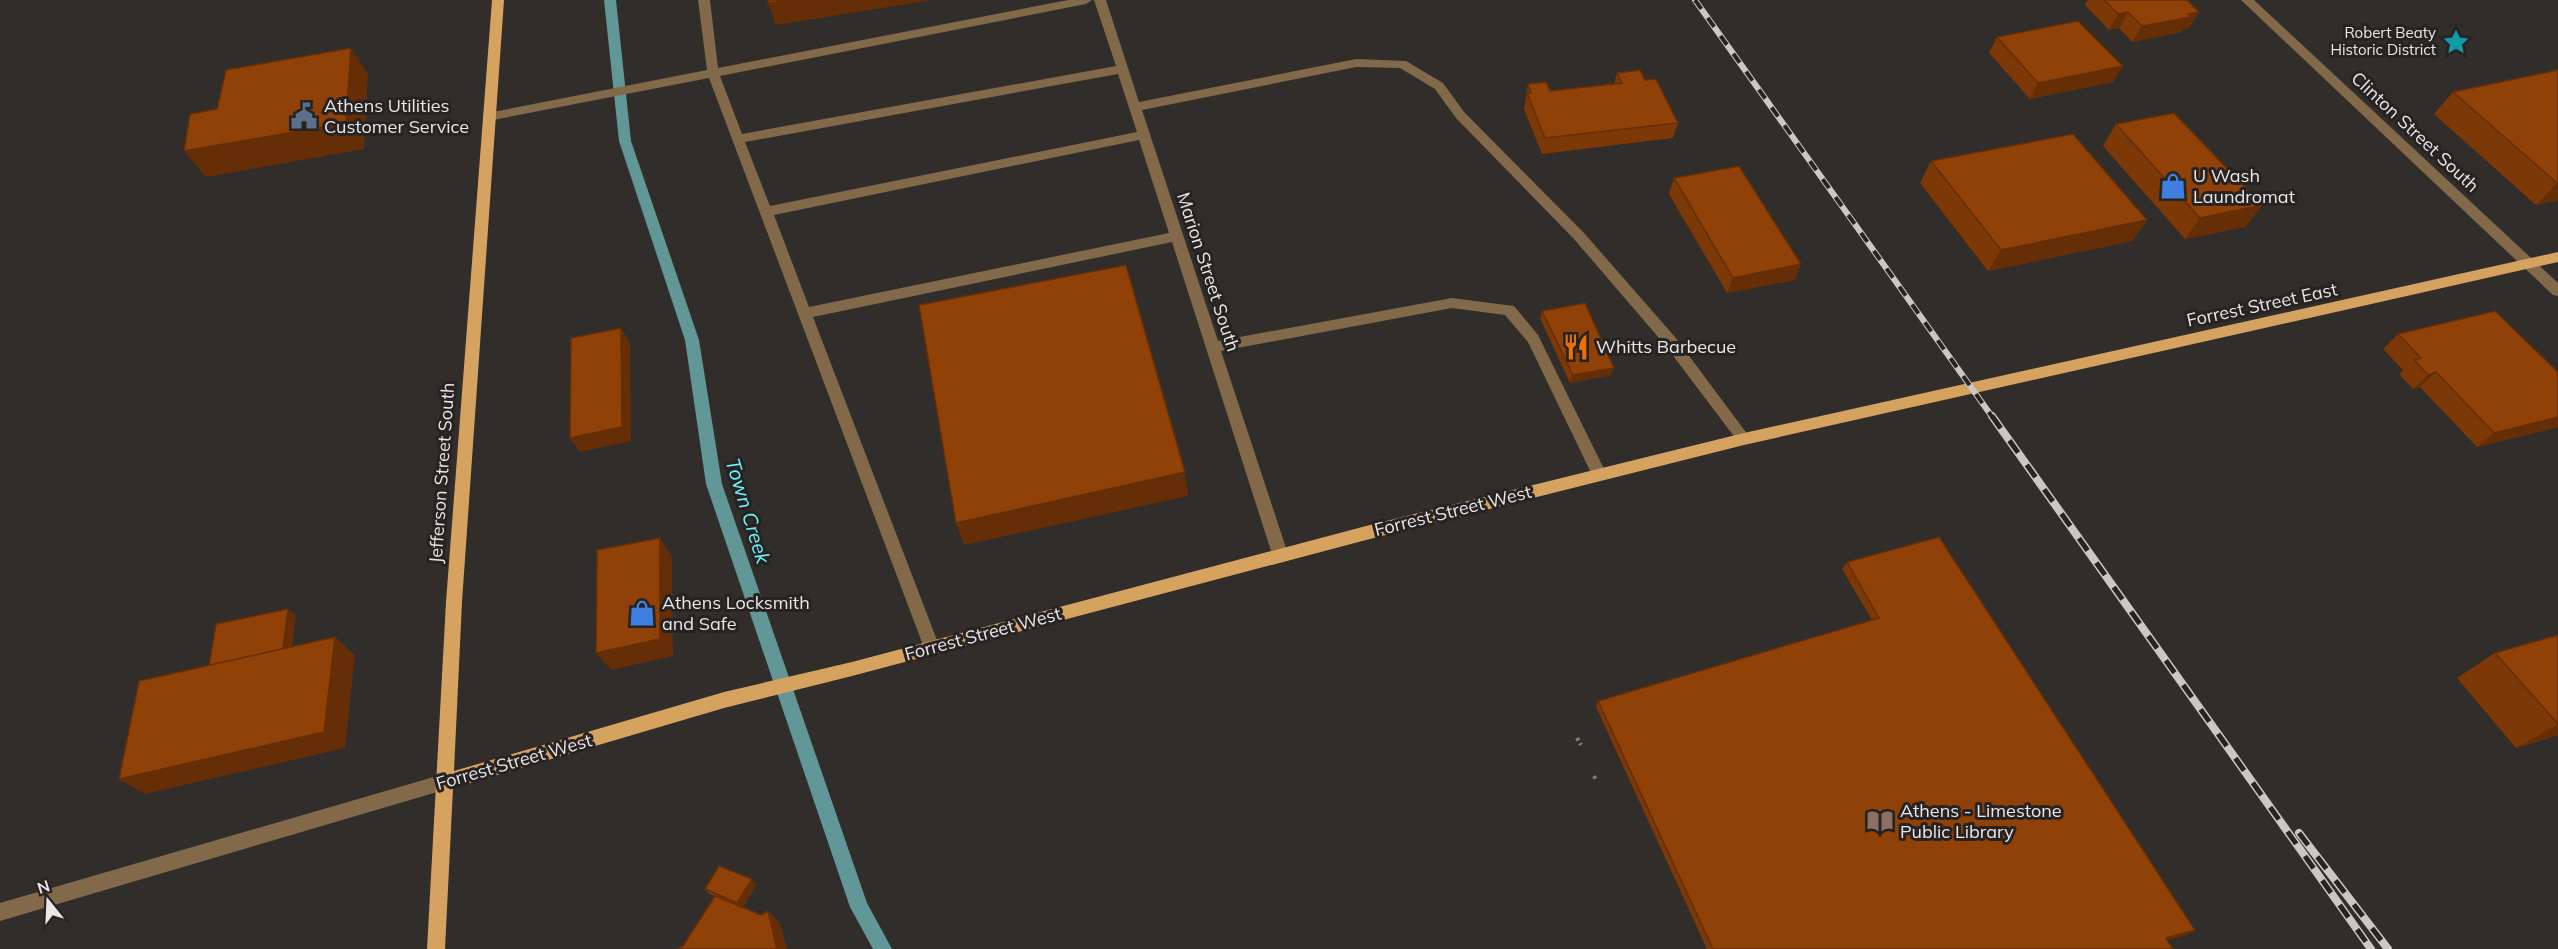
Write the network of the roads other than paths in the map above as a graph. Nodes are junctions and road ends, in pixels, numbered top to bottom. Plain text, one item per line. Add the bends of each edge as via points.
1 (498, 0) edge
2 (704, 0) edge
3 (1086, 0) edge
4 (1100, 0) edge
5 (2247, 0) edge
6 (1123, 69) junction
7 (713, 73) junction
8 (1136, 107) junction
9 (488, 117) junction
10 (1145, 135) junction
11 (738, 139) junction
12 (766, 212) junction
13 (1178, 236) junction
14 (2558, 257) edge
15 (2531, 265) junction
16 (2558, 291) edge
17 (805, 313) junction
18 (1213, 347) junction
19 (1973, 387) joint
20 (1744, 439) junction
21 (1599, 475) junction
22 (1280, 554) junction
23 (932, 648) junction
24 (444, 782) junction
25 (0, 912) edge
26 (436, 949) edge

1 - 9 main road, Jefferson Street South
2 - 7 street
3 - 7 street
4 - 6 street, Marion Street South
5 - 15 street, Clinton Street South
6 - 8 street, Marion Street South
6 - 11 street
7 - 9 street
7 - 11 street
8 - 10 street, Marion Street South
8 - 20 street via 1356,63 1402,64 1439,86 1460,116 1579,236 1670,341
9 - 24 main road, Jefferson Street South
10 - 12 street
10 - 13 street, Marion Street South
11 - 12 street
12 - 17 street
13 - 17 street
13 - 18 street, Marion Street South
14 - 15 main road, Forrest Street East
15 - 16 street, Clinton Street South
15 - 19 main road, Forrest Street East
17 - 23 street
18 - 21 street via 1452,303 1509,310 1533,339
18 - 22 street, Marion Street South
19 - 20 main road, Forrest Street West
20 - 21 main road, Forrest Street West
21 - 22 main road, Forrest Street West
22 - 23 main road, Forrest Street West
23 - 24 main road, Forrest Street West via 724,700
24 - 25 street, Forrest Street West
24 - 26 main road, Jefferson Street South

